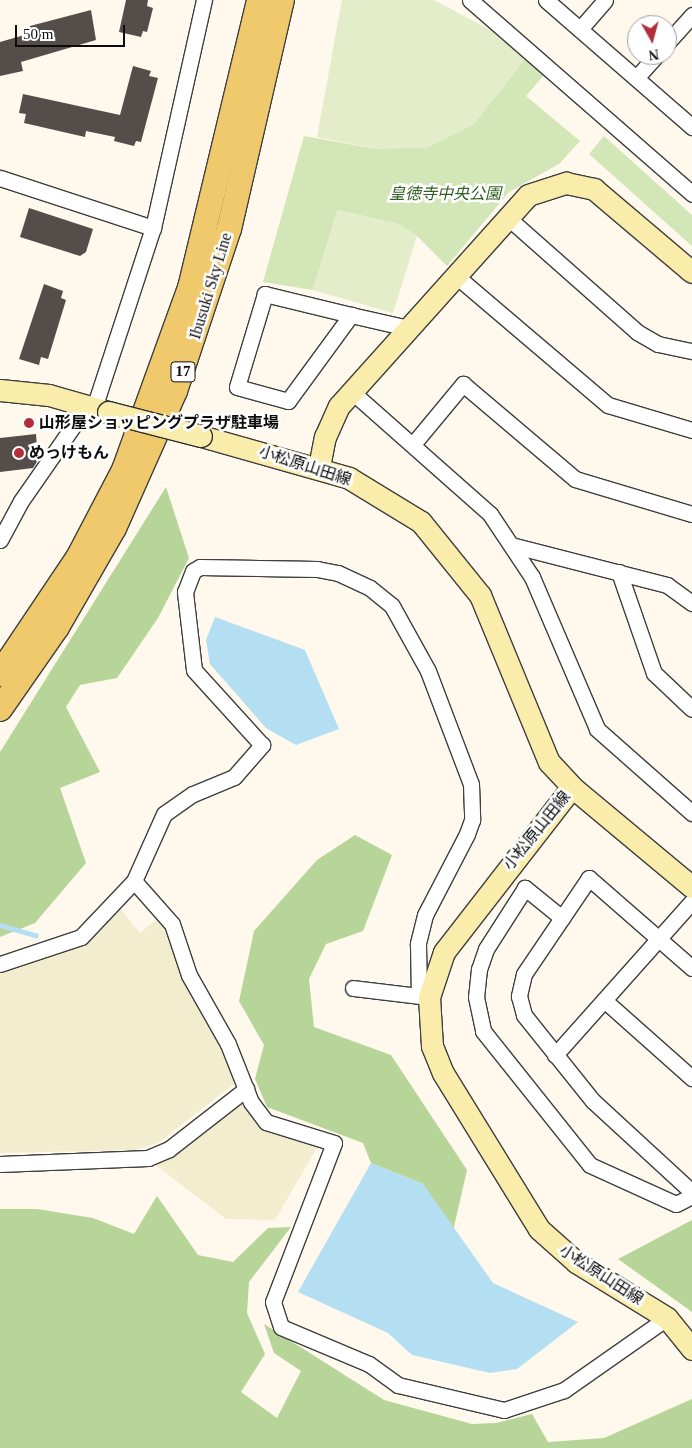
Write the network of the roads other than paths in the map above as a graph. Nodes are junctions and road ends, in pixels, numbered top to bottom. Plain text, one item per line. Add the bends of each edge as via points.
1 (204, 0) edge
2 (259, 0) edge
3 (282, 0) edge
4 (470, 0) edge
5 (546, 0) edge
6 (605, 0) edge
7 (692, 15) edge
8 (580, 29) junction
9 (677, 32) edge
10 (648, 65) edge
11 (636, 78) junction
12 (692, 127) edge
13 (0, 178) edge
14 (692, 194) edge
15 (506, 216) junction
16 (153, 228) junction
17 (692, 272) edge
18 (455, 274) junction
19 (351, 315) junction
20 (408, 328) junction
21 (692, 351) edge
22 (0, 390) edge
23 (352, 391) junction
24 (96, 409) junction
25 (692, 430) edge
26 (414, 444) junction
27 (319, 467) junction
28 (692, 514) edge
29 (0, 540) edge
30 (515, 546) junction
31 (619, 572) junction
32 (692, 603) edge
33 (0, 674) edge
34 (692, 709) edge
35 (0, 710) edge
36 (572, 787) junction
37 (692, 813) edge
38 (134, 881) junction
39 (692, 887) edge
40 (692, 901) edge
41 (562, 918) junction
42 (658, 939) junction
43 (0, 964) edge
44 (692, 968) edge
45 (353, 988) dead end
46 (424, 996) junction
47 (604, 1000) junction
48 (555, 1054) junction
49 (692, 1078) edge
50 (246, 1089) junction
51 (0, 1164) edge
52 (692, 1192) edge
53 (692, 1196) edge
54 (667, 1318) junction
55 (692, 1349) edge

1 - 16 street
2 - 33 main road, Ibusuki Sky Line / 17 via 212,209 160,376 124,470 78,558
3 - 35 main road, Ibusuki Sky Line / 17 via 229,228 175,391 114,528 56,627
4 - 14 street
5 - 8 street
6 - 8 street
7 - 9 street
8 - 11 street
10 - 11 street
11 - 12 street
13 - 16 street
15 - 17 street via 528,195 546,185 580,184 605,196
15 - 18 street
15 - 21 street via 637,332 658,344
16 - 24 street
18 - 20 street
18 - 25 street via 608,405
19 - 19 street via 288,401 237,387 265,294
19 - 20 street
20 - 23 street
22 - 24 street, 小松原山田線 via 49,395
23 - 26 street
23 - 27 street via 331,421
24 - 27 street, 小松原山田線, bridge
24 - 29 street via 21,501
26 - 28 street via 463,384 575,479
26 - 30 street via 490,514
27 - 36 street, 小松原山田線 via 376,492 422,522 471,581 538,741 549,762
30 - 31 street
30 - 37 street via 543,601 596,729
31 - 32 street via 667,585
31 - 34 street via 654,673
36 - 39 street
36 - 46 street, 小松原山田線 via 454,932
38 - 43 street via 81,937
38 - 46 street via 164,814 193,794 234,777 262,745 194,670 190,653 187,580 200,567 338,573 392,606 409,630 471,784 472,820 425,914 418,944
38 - 50 street via 172,924 189,975 228,1044
40 - 42 street
41 - 42 street via 589,878
41 - 48 street via 519,986 524,1015
41 - 53 street via 525,888 486,949 479,969 476,997 482,1031 590,1165 676,1204
42 - 44 street
42 - 47 street
45 - 46 street
46 - 54 street, 小松原山田線 via 432,1046 443,1073 540,1229 576,1262
47 - 48 street
47 - 49 street
48 - 52 street via 593,1101
50 - 51 street via 168,1149 148,1158
50 - 54 street via 266,1122 334,1142 273,1302 281,1327 369,1364 398,1385 504,1410 564,1390
54 - 55 street, 小松原山田線

